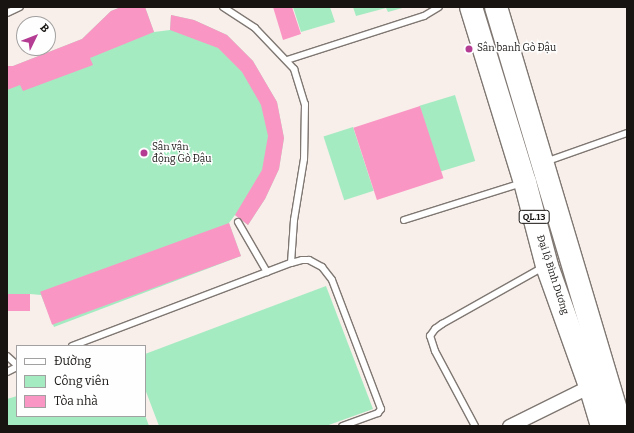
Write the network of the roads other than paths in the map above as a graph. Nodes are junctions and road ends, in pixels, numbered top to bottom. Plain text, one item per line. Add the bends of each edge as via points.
1 (20, 7) edge
2 (223, 7) edge
3 (438, 7) edge
4 (472, 7) edge
5 (496, 7) edge
6 (7, 13) edge
7 (287, 60) junction
8 (627, 133) edge
9 (542, 163) junction
10 (525, 182) junction
11 (404, 220) dead end
12 (238, 222) dead end
13 (291, 263) junction
14 (547, 266) junction
15 (267, 272) junction
16 (75, 345) edge
17 (7, 356) edge
18 (16, 365) edge
19 (16, 367) edge
20 (7, 372) edge
21 (590, 386) junction
22 (342, 426) edge
23 (475, 426) edge
24 (509, 426) edge
25 (602, 426) edge
26 (621, 426) edge

1 - 6 lane
2 - 7 lane via 255,28
3 - 7 lane via 424,16
4 - 10 highway, Đại lộ Bình Dương / QL.13
5 - 9 highway, QL.13
7 - 13 lane via 294,68 305,104 304,158 294,220
8 - 9 lane
9 - 26 highway, QL.13
10 - 11 lane
10 - 14 highway, Đại lộ Bình Dương / QL.13
12 - 15 lane
13 - 15 lane
13 - 22 lane via 302,260 316,263 332,280 381,409 378,413
14 - 21 highway, Đại lộ Bình Dương / QL.13
14 - 23 lane via 442,324 430,336 435,351
15 - 16 lane
17 - 18 lane
19 - 20 lane
21 - 24 street
21 - 25 highway, Đại lộ Bình Dương / QL.13

